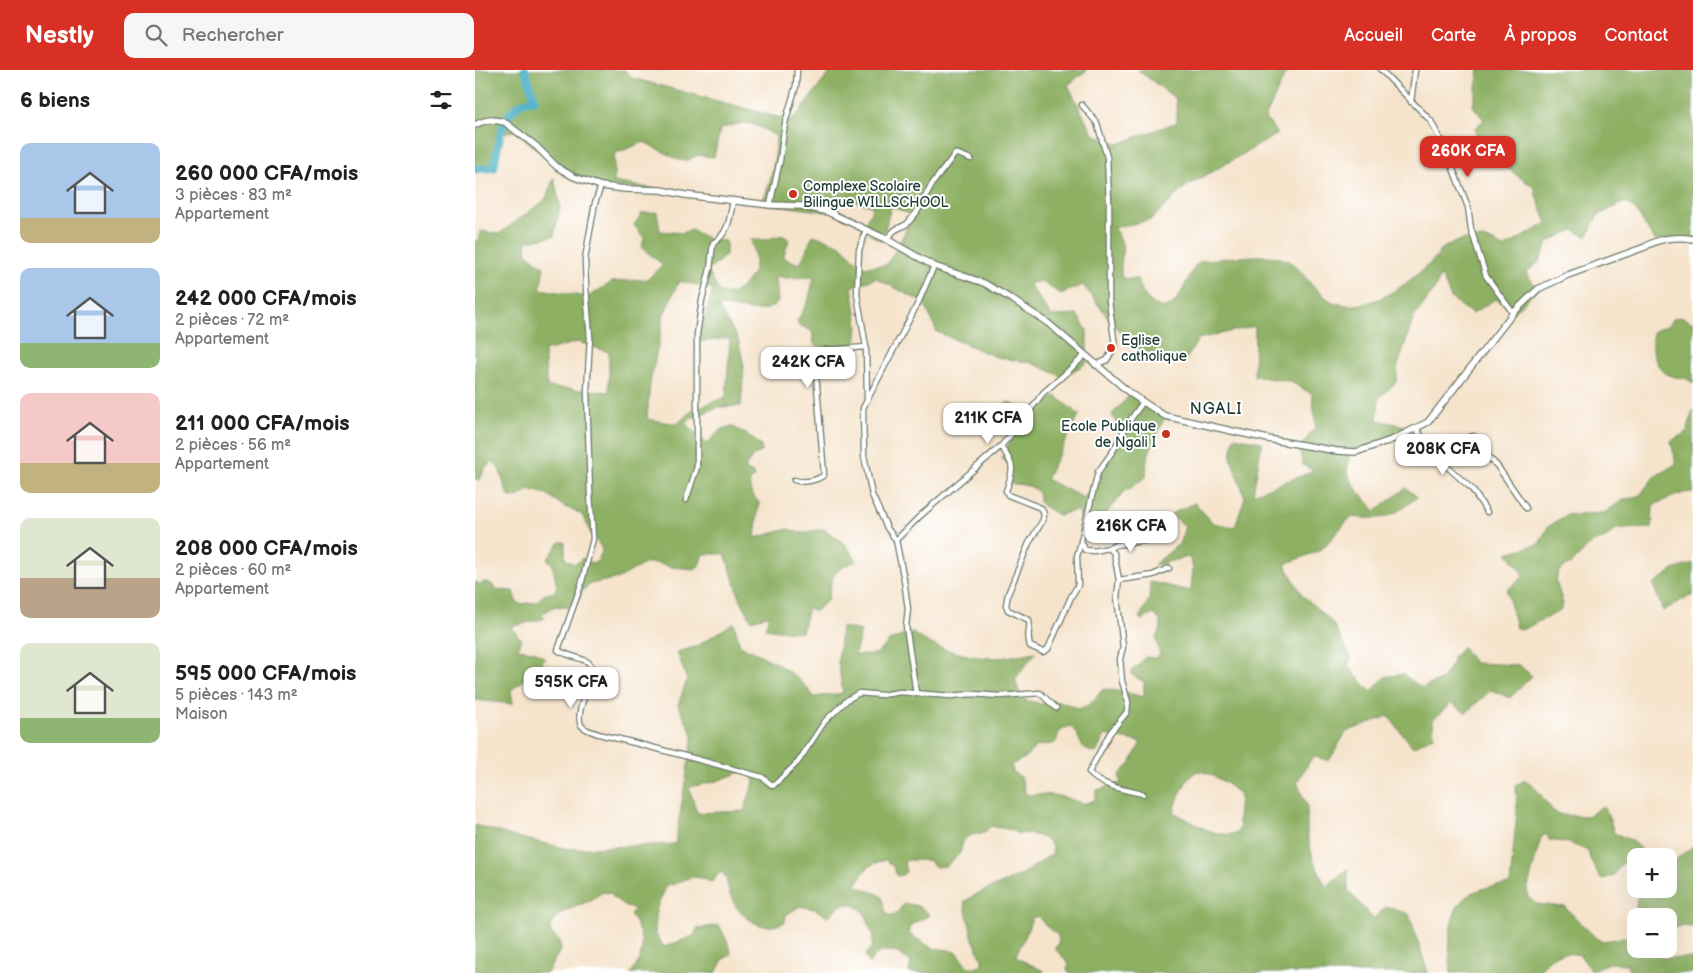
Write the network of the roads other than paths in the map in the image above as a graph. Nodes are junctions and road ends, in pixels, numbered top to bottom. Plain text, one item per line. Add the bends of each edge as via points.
1 (797, 70) edge
2 (1381, 70) edge
3 (1415, 70) edge
4 (1411, 102) junction
5 (1082, 105) dead end
6 (475, 125) edge
7 (971, 159) dead end
8 (601, 186) junction
9 (733, 200) junction
10 (770, 205) junction
11 (866, 230) junction
12 (886, 239) junction
13 (1693, 239) edge
14 (934, 266) junction
15 (1513, 313) junction
16 (866, 347) junction
17 (1085, 355) junction
18 (1095, 365) junction
19 (867, 399) junction
20 (1143, 402) junction
21 (1416, 428) junction
22 (1001, 446) junction
23 (1432, 453) junction
24 (794, 480) dead end
25 (686, 500) dead end
26 (1526, 508) dead end
27 (1487, 512) dead end
28 (896, 540) junction
29 (1148, 540) dead end
30 (1081, 541) junction
31 (1109, 548) junction
32 (1169, 568) dead end
33 (1119, 580) junction
34 (916, 693) junction
35 (1056, 708) dead end
36 (1143, 794) dead end

1 - 10 street
2 - 4 street
3 - 4 street
4 - 15 street via 1431,121 1448,156 1469,207 1471,230 1485,276
5 - 18 street via 1097,123 1107,157 1109,292 1115,346 1107,360
6 - 8 street via 488,119 505,123 557,167
7 - 12 street via 955,154 932,184 917,212
8 - 9 street
8 - 34 street via 585,259 591,338 587,392 593,539 558,650 587,660 591,665 579,720 581,726 610,737 762,778 773,786 797,762 825,722 847,700 859,693
9 - 10 street
9 - 25 street via 728,227 721,239 713,243 702,300 697,334 697,467
10 - 11 street via 802,206 829,212
11 - 12 street
11 - 16 street via 859,250 857,294
12 - 14 street
13 - 15 street via 1654,240 1645,247 1568,275 1538,289
14 - 17 street via 983,283 1013,300 1048,323
14 - 19 street
15 - 21 street via 1428,422
16 - 19 street
16 - 24 street via 826,350 818,354 815,361 824,475 801,482
17 - 18 street
17 - 22 street via 1043,393
18 - 20 street
19 - 28 street via 863,408 864,456 872,495
20 - 21 street via 1165,416 1337,451 1356,452
20 - 30 street via 1098,472
21 - 23 street
22 - 28 street
22 - 30 street via 1013,470 1006,491 1008,495 1041,508 1044,514 1029,543 1006,605 1008,610 1029,620 1027,636 1030,646 1043,652 1048,649 1078,585 1077,556
23 - 26 street via 1441,454 1474,436
23 - 27 street via 1472,489
28 - 34 street via 908,609 906,626
29 - 31 street
30 - 31 street via 1085,550
31 - 33 street via 1114,553
32 - 33 street via 1153,575
33 - 36 street via 1117,597 1123,647 1121,681 1128,702 1127,712 1110,733 1089,772 1092,777 1121,789
34 - 35 street via 1000,696 1040,693

